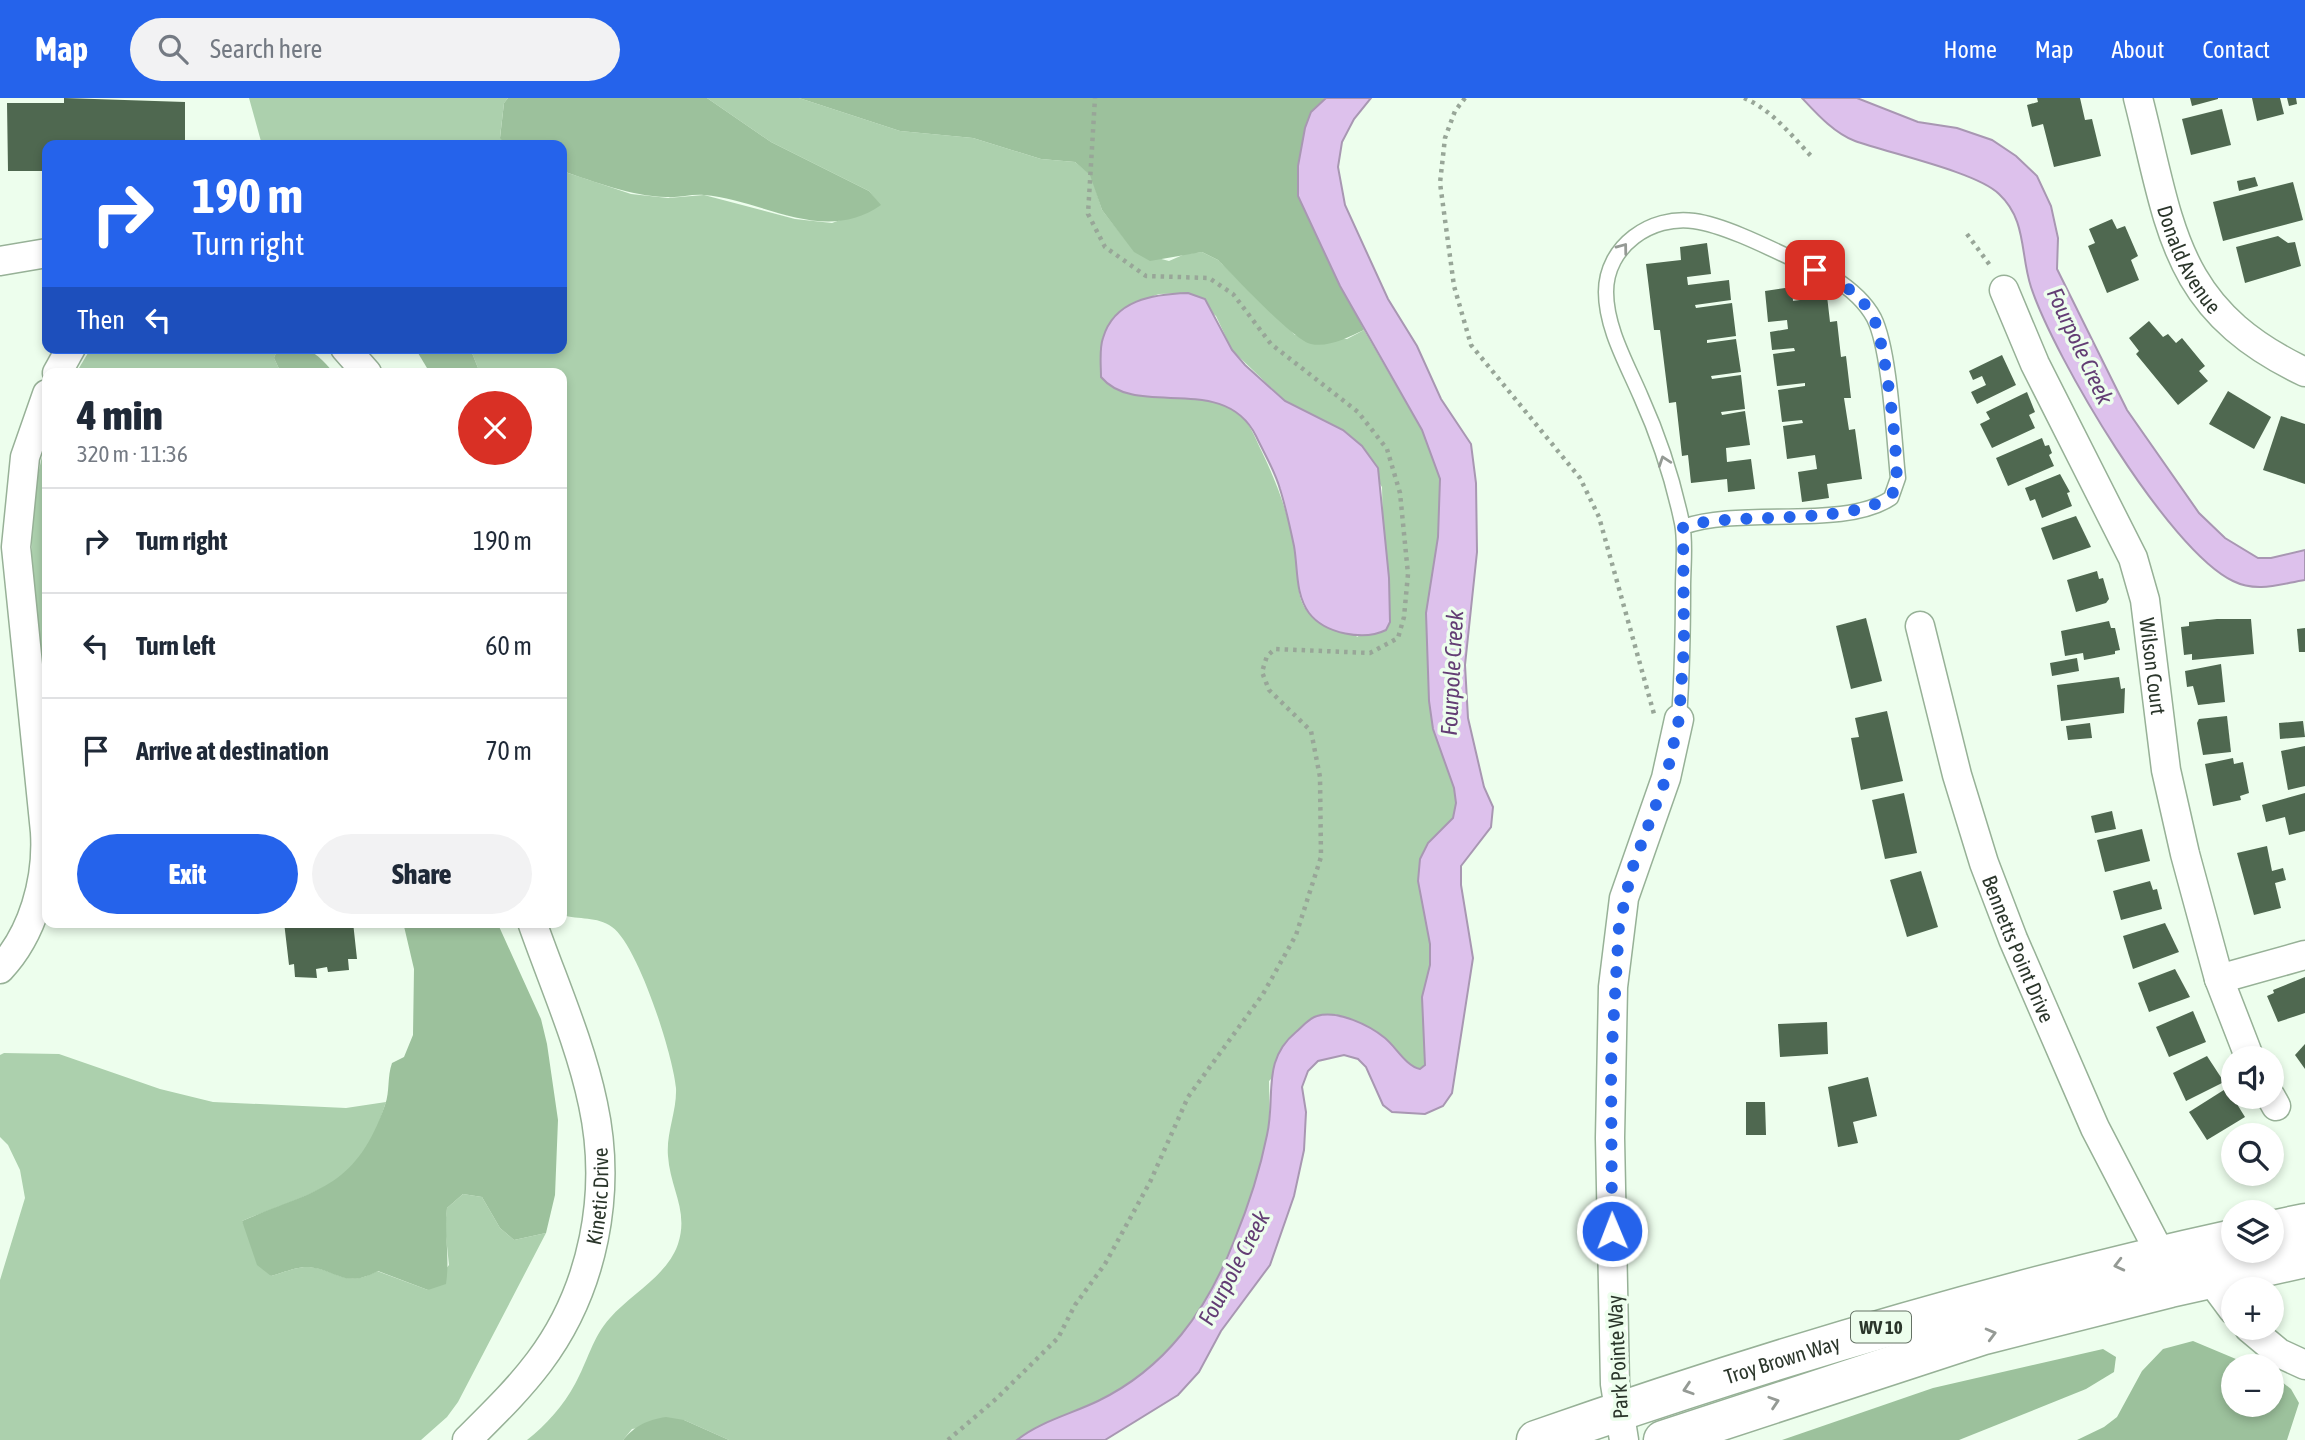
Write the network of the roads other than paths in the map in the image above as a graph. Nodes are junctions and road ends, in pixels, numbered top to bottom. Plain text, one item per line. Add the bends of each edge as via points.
1 (2137, 98) edge
2 (42, 254) edge
3 (0, 261) edge
4 (2004, 290) road end
5 (350, 354) edge
6 (363, 368) edge
7 (2305, 372) edge
8 (42, 408) edge
9 (1683, 527) junction
10 (1920, 626) dead end
11 (1667, 719) joint
12 (42, 801) edge
13 (42, 879) edge
14 (534, 928) edge
15 (2305, 955) edge
16 (0, 969) edge
17 (2219, 979) junction
18 (2245, 1046) edge
19 (2305, 1223) edge
20 (2284, 1227) edge
21 (2221, 1242) edge
22 (2161, 1255) junction
23 (2305, 1258) edge
24 (2210, 1279) junction
25 (2221, 1294) edge
26 (2263, 1340) edge
27 (2305, 1365) edge
28 (1621, 1426) edge
29 (467, 1440) edge
30 (1536, 1440) edge
31 (1663, 1440) edge

1 - 7 street, Donald Avenue via 2170,225 2198,288 2219,316 2245,338
2 - 3 street
4 - 17 street, Wilson Court via 2139,578 2150,626 2166,770
5 - 6 street
8 - 12 street via 25,457 16,547
9 -> 9 lane, Park Pointe Way via 1653,426 1610,320 1606,291 1618,252 1630,239 1646,229 1685,220 1715,226 1832,277 1867,308 1877,327 1883,357 1898,478 1891,498 1866,509 1705,521
9 - 11 lane, Park Pointe Way via 1684,645
10 - 22 street, Bennetts Point Drive via 1957,775 2008,927 2074,1083
11 - 28 street, Park Pointe Way via 1666,778 1624,898 1614,975 1610,1138
13 - 16 street via 23,937
14 - 29 street, Kinetic Drive via 593,1105 599,1147 597,1222 582,1280 562,1326 533,1369
15 - 17 street
17 - 18 street, Wilson Court
19 - 20 main road
21 - 22 main road, Troy Brown Way / WV 10
22 -> 28 main road, Troy Brown Way / WV 10 via 1878,1328
23 - 24 main road, Troy Brown Way / WV 10
24 - 25 street
31 -> 24 main road, Troy Brown Way / WV 10 via 1984,1335
26 - 27 street
28 - 30 main road, Troy Brown Way / WV 10

